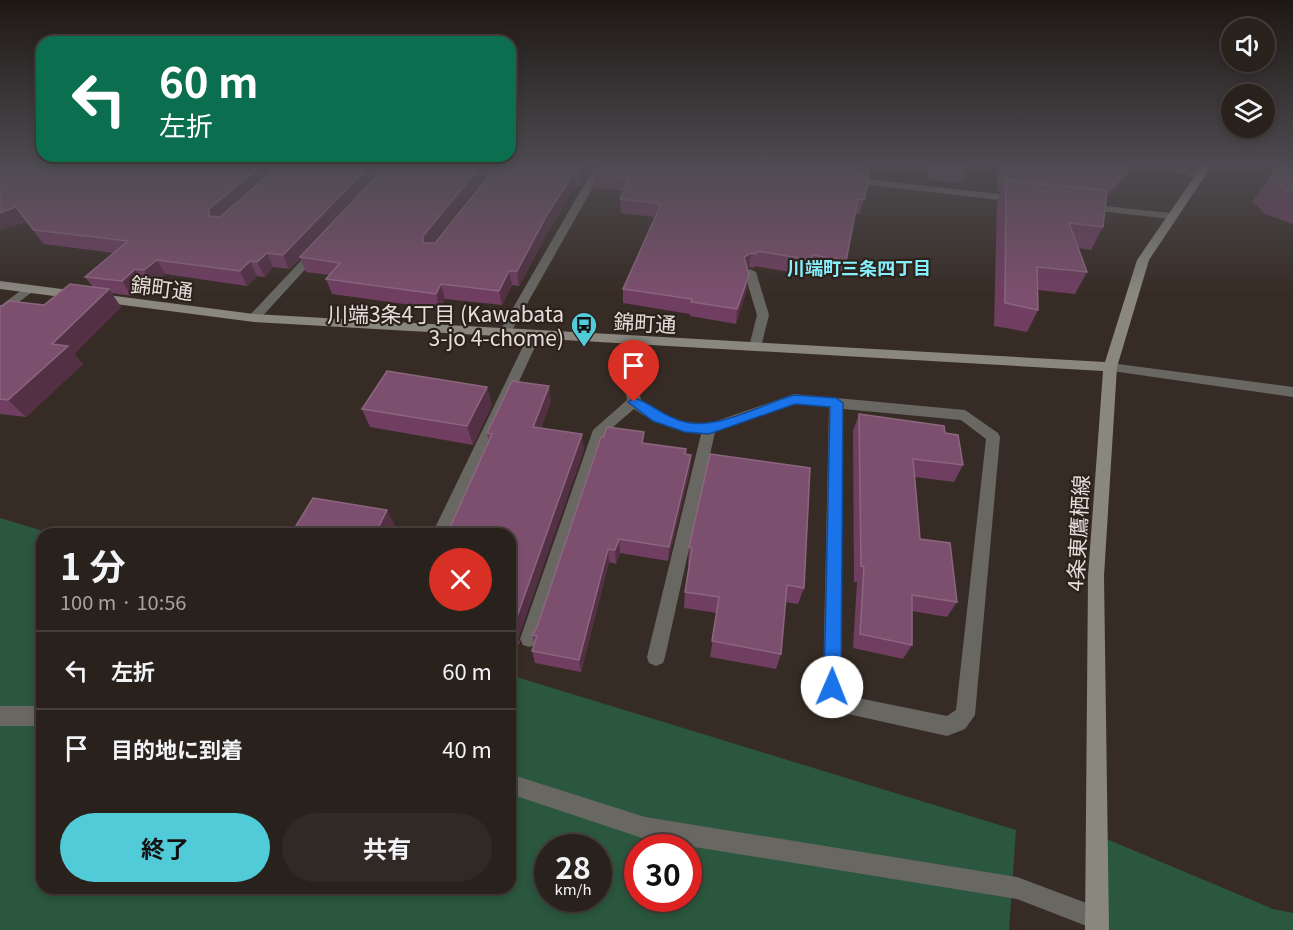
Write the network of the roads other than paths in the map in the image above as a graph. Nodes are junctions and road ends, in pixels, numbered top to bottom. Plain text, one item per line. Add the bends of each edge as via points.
1 (577, 207) edge
2 (1093, 207) edge
3 (1177, 207) edge
4 (1171, 216) junction
5 (325, 241) edge
6 (750, 272) edge
7 (0, 285) edge
8 (27, 290) junction
9 (0, 312) edge
10 (254, 318) junction
11 (504, 334) junction
12 (535, 334) junction
13 (631, 341) junction
14 (755, 348) junction
15 (1110, 367) junction
16 (1293, 392) edge
17 (634, 402) junction
18 (836, 403) junction
19 (709, 429) junction
20 (443, 528) edge
21 (529, 639) dead end
22 (656, 657) dead end
23 (0, 716) edge
24 (36, 716) edge
25 (516, 786) edge
26 (1097, 924) edge

1 - 11 street
2 - 4 street
3 - 4 street, 4条東鷹栖線
4 - 15 street, 4条東鷹栖線 via 1143,260
5 - 10 street
6 - 14 street via 762,315
7 - 8 street, 錦町通
8 - 9 street
8 - 10 street, 錦町通
10 - 11 street, 錦町通
11 - 12 street, 錦町通
12 - 13 street, 錦町通
12 - 20 street
13 - 14 street, 錦町通
13 - 17 street via 629,371
14 - 15 street, 錦町通
15 - 16 street
15 - 26 street, 4条東鷹栖線 via 1096,576
17 - 19 street via 657,418 685,427
17 - 21 street via 600,430
18 - 18 street via 832,687 849,705 947,726 964,715 993,437 965,415
18 - 19 street via 794,399
19 - 22 street
23 - 24 street
25 - 26 street via 645,828 1017,888

